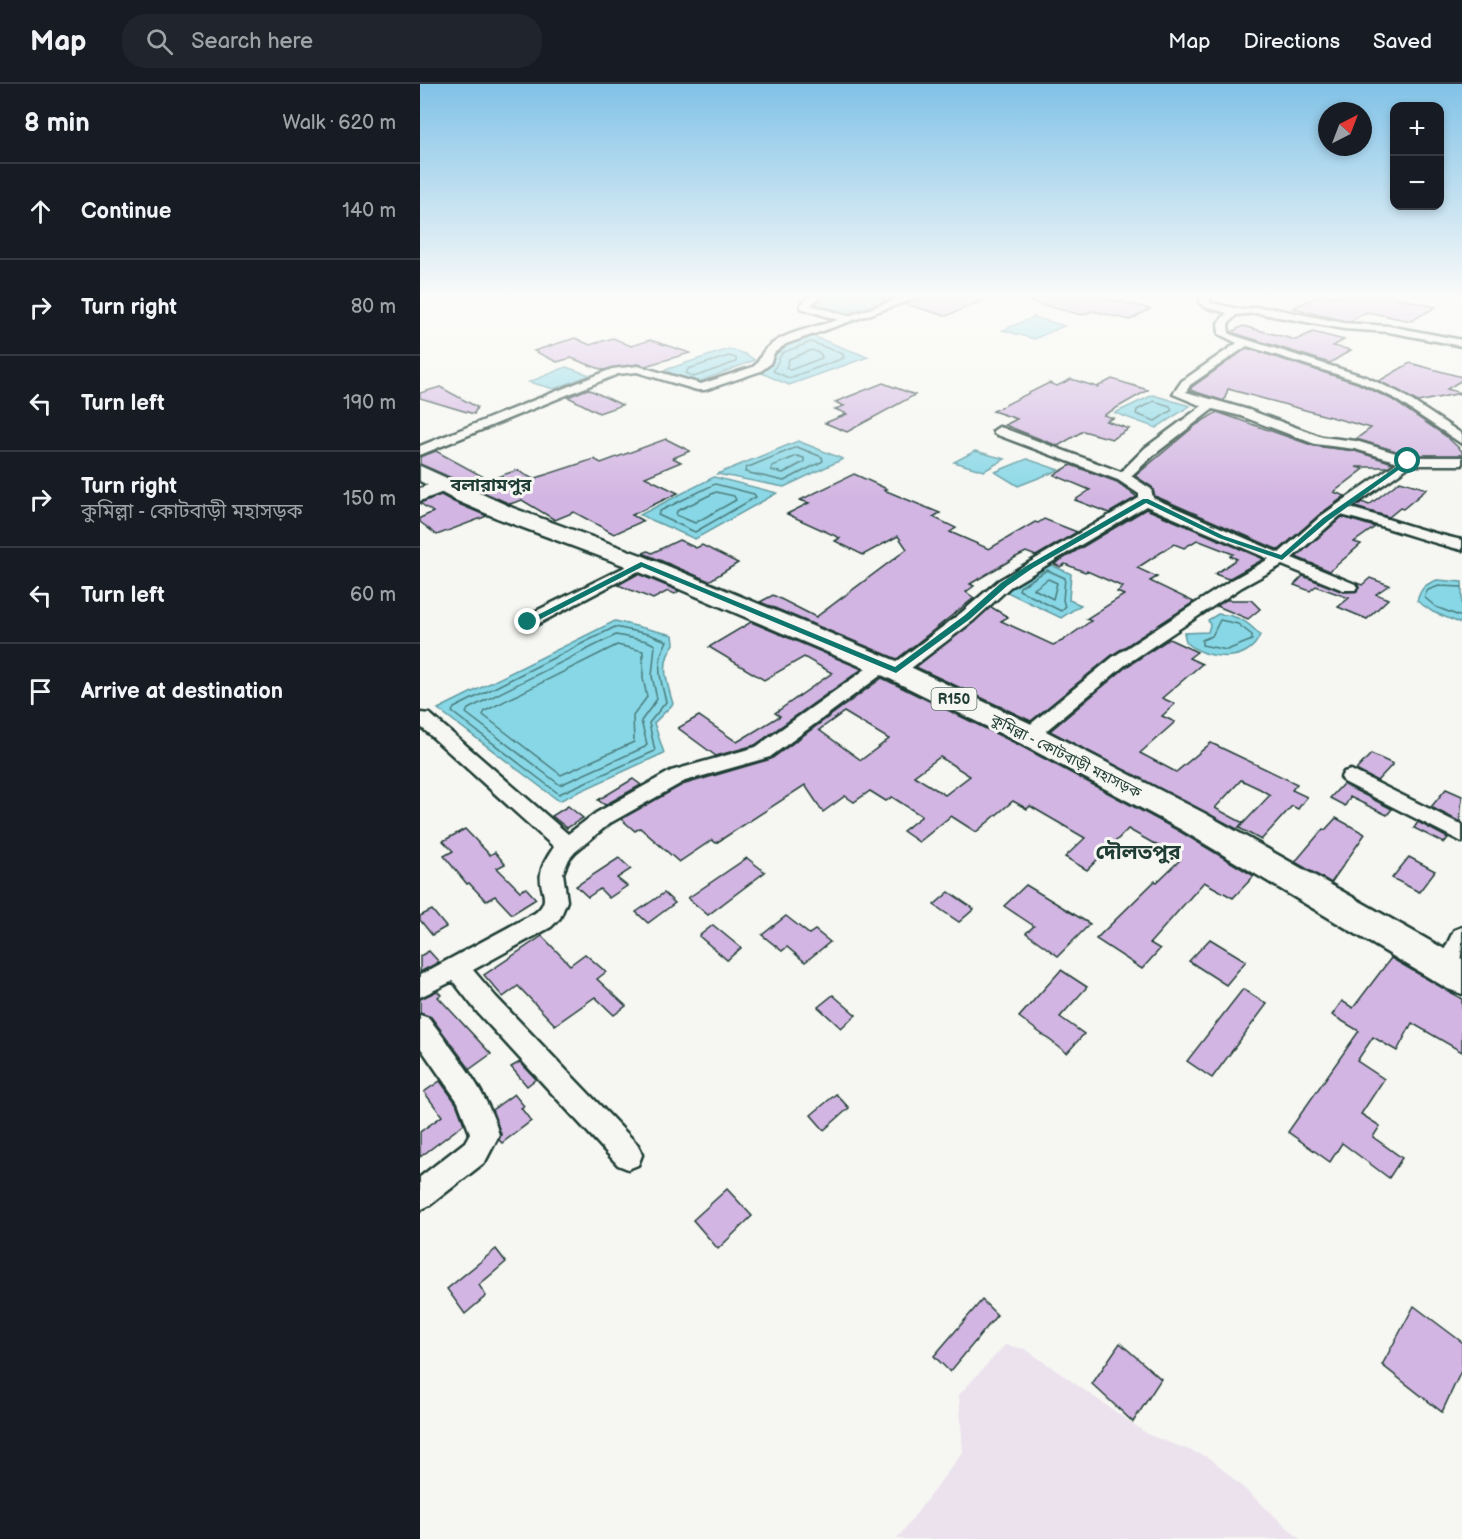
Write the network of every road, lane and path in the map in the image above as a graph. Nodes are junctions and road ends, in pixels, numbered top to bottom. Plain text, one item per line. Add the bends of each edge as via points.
1 (764, 364) edge
2 (1214, 364) edge
3 (1317, 364) edge
4 (1211, 405) junction
5 (999, 431) dead end
6 (1462, 441) edge
7 (420, 451) edge
8 (1408, 461) junction
9 (1462, 461) edge
10 (1123, 477) junction
11 (428, 484) edge
12 (1146, 500) junction
13 (1340, 510) junction
14 (1462, 545) edge
15 (1282, 558) junction
16 (641, 564) junction
17 (1349, 587) dead end
18 (528, 622) dead end
19 (889, 668) junction
20 (423, 718) dead end
21 (1029, 735) junction
22 (1351, 777) dead end
23 (1462, 834) edge
24 (567, 846) junction
25 (1462, 937) edge
26 (456, 967) junction
27 (1454, 974) edge
28 (420, 987) edge
29 (420, 1026) edge
30 (628, 1155) dead end
31 (420, 1195) edge

1 - 7 street via 710,386 694,387 638,369 616,371
2 - 4 street via 1179,392
3 - 6 street via 1396,394
4 - 8 street via 1320,441 1356,445
4 - 10 street via 1150,451
5 - 10 street
8 - 9 street
8 - 13 street
10 - 12 street via 1146,492
11 - 16 main road, কুমিল্লা - কোটবাড়ী মহাসড়ক / R150
12 - 15 street via 1222,537
12 - 19 street via 1013,578 968,617
13 - 14 street
13 - 15 street
15 - 17 street
15 - 21 street via 1119,661
16 - 18 street
16 - 19 main road, কুমিল্লা - কোটবাড়ী মহাসড়ক / R150
19 - 21 main road, কুমিল্লা - কোটবাড়ী মহাসড়ক / R150
19 - 24 street via 763,752 661,784 603,818
20 - 24 street
21 - 27 main road, কুমিল্লা - কোটবাড়ী মহাসড়ক / R150 via 1192,820
22 - 23 street
24 - 26 street via 552,873 556,901 552,912
25 - 27 street
26 - 28 street
26 - 30 street
29 - 31 street via 475,1106 485,1135 475,1152

